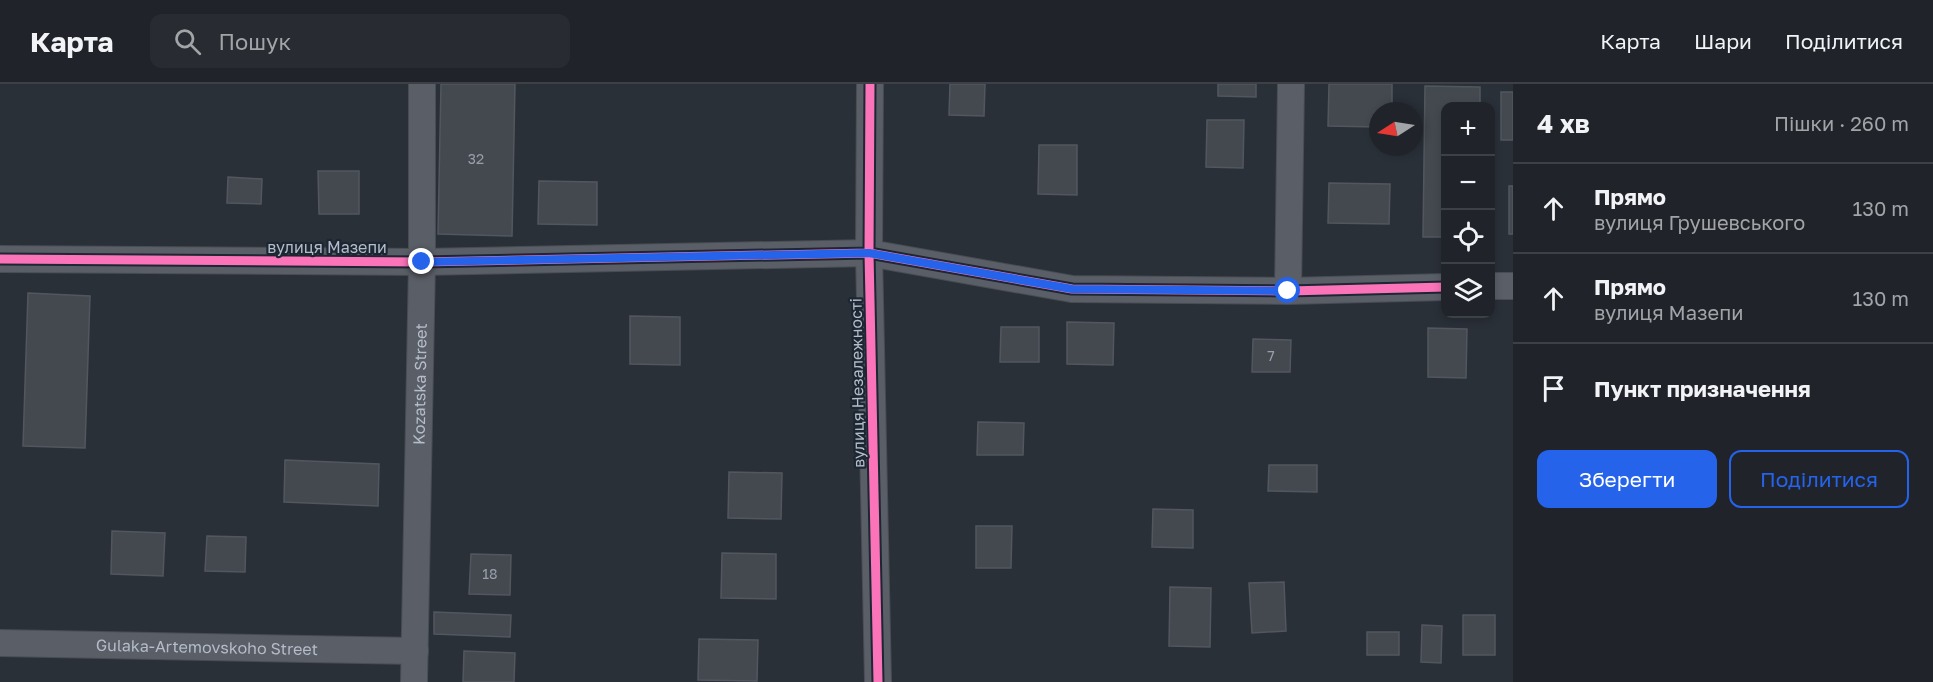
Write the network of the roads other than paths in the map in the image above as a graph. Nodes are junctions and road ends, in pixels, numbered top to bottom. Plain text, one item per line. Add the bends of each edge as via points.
1 (422, 84) edge
2 (870, 84) edge
3 (1291, 84) edge
4 (869, 253) junction
5 (0, 259) edge
6 (422, 262) junction
7 (1495, 286) edge
8 (1513, 286) edge
9 (1441, 287) edge
10 (1288, 291) junction
11 (0, 643) edge
12 (415, 651) junction
13 (414, 682) edge
14 (878, 682) edge

1 - 6 street, Kozatska Street
2 - 4 street, вулиця Незалежності
3 - 10 street
4 - 6 street, вулиця Мазепи
4 - 10 street, вулиця Мазепи via 1072,289
4 - 14 street, вулиця Незалежності
5 - 6 street, вулиця Мазепи
6 - 12 street, Kozatska Street
7 - 8 street
9 - 10 street, вулиця Мазепи
11 - 12 street, Gulaka-Artemovskoho Street
12 - 13 street, Kozatska Street

